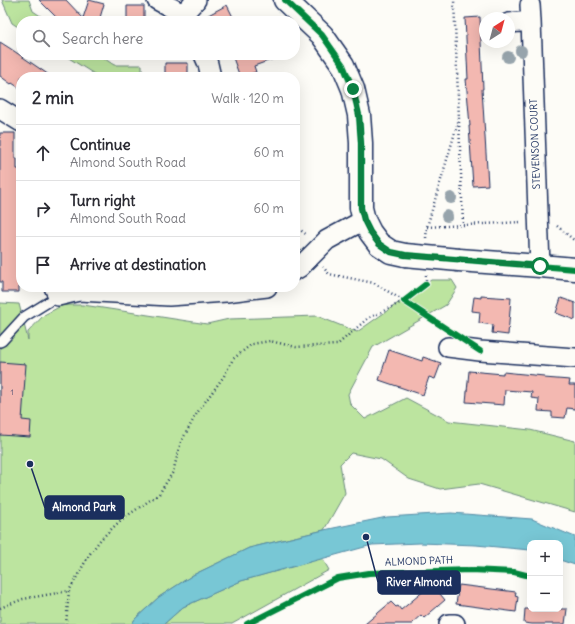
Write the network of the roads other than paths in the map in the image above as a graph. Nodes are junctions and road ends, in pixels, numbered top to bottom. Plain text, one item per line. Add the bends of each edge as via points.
1 (157, 0) edge
2 (196, 0) edge
3 (285, 0) edge
4 (183, 16) edge
5 (187, 16) edge
6 (515, 20) edge
7 (206, 60) edge
8 (210, 72) edge
9 (0, 109) edge
10 (16, 119) edge
11 (364, 220) junction
12 (540, 266) junction
13 (300, 267) edge
14 (575, 269) edge
15 (56, 292) edge
16 (97, 292) edge
17 (226, 292) edge
18 (0, 342) edge
19 (448, 347) dead end
20 (575, 358) edge
21 (449, 624) edge
22 (455, 624) edge

1 - 4 street
2 - 5 street
3 - 11 street via 322,35 343,65 353,89 359,115 361,208
6 - 12 street, STEVENSON COURT via 530,13
7 - 8 street
9 - 10 street
11 - 12 street, bridge via 379,244 391,252
11 - 13 street via 327,240
12 - 14 street
15 - 18 lane via 24,317
16 - 17 street via 169,296
19 - 20 street
21 - 22 street

